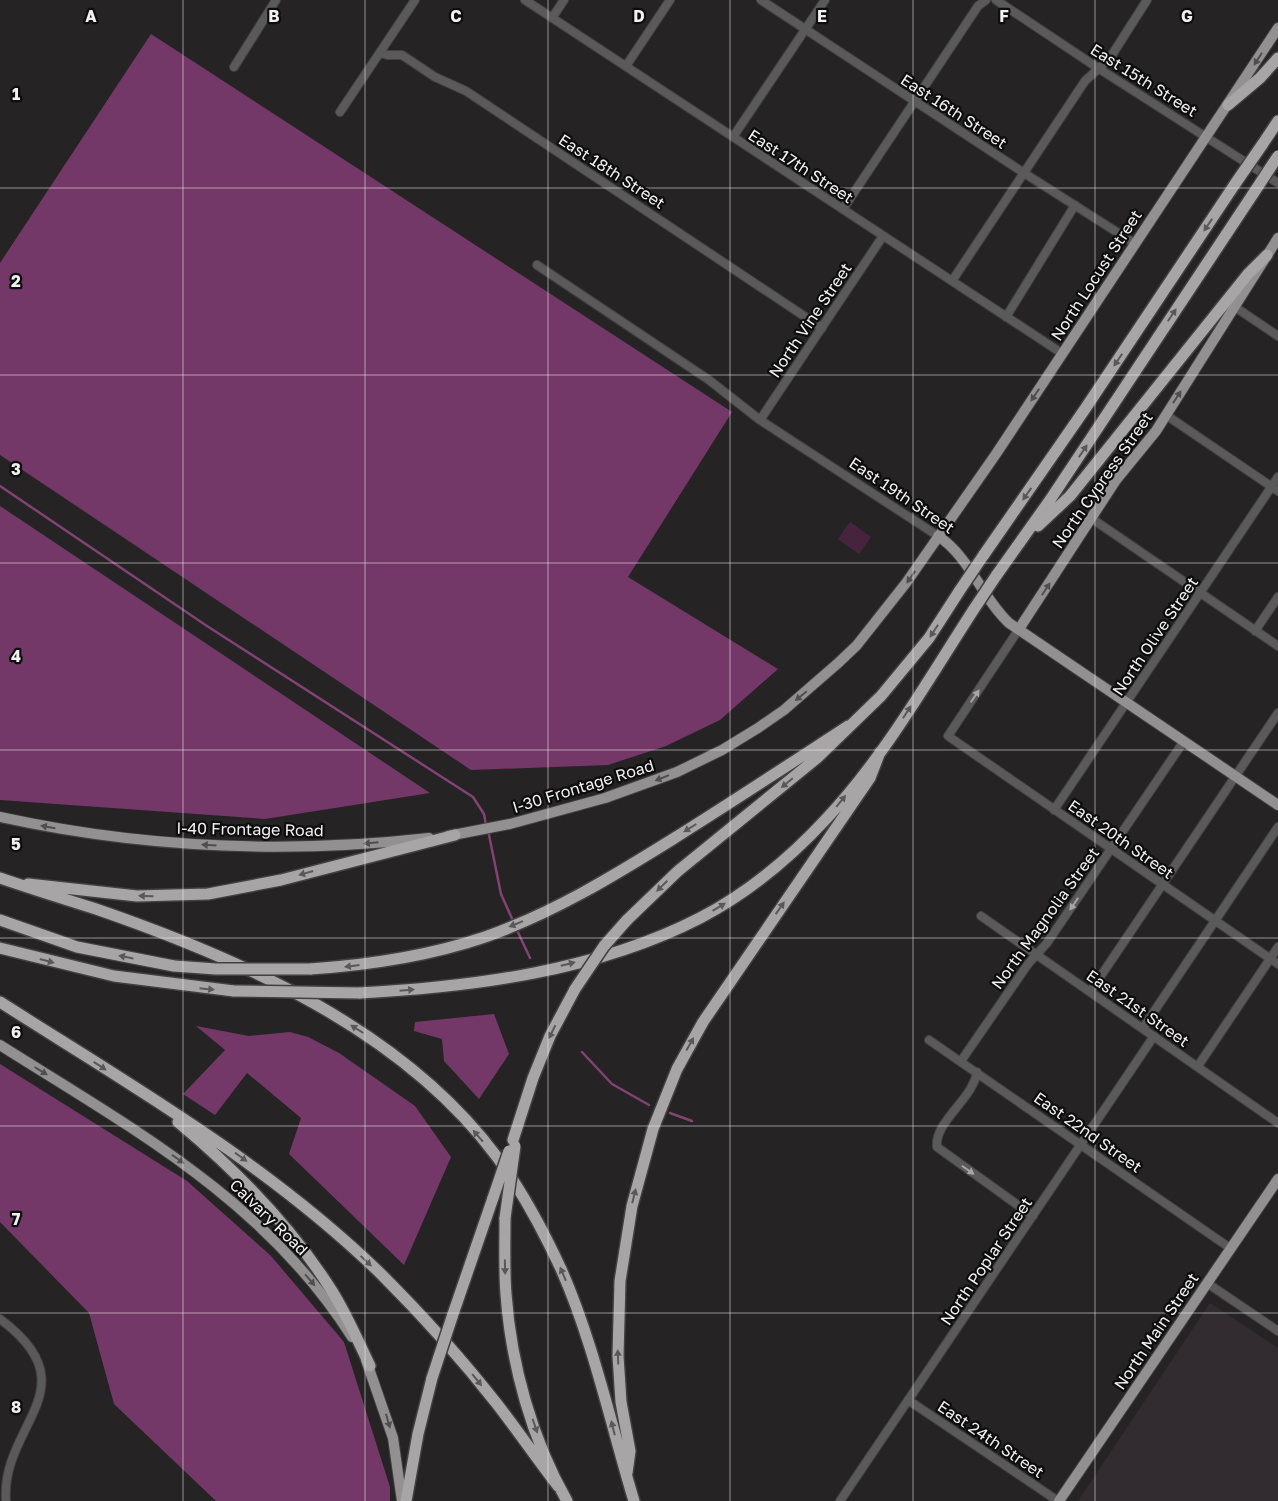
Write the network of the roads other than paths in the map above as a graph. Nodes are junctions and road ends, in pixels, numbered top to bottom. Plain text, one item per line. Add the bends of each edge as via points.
1 (276, 0) edge
2 (415, 0) edge
3 (525, 0) edge
4 (564, 0) edge
5 (670, 0) edge
6 (761, 0) edge
7 (825, 0) edge
8 (986, 0) edge
9 (996, 0) edge
10 (1147, 0) edge
11 (552, 18) junction
12 (1278, 28) edge
13 (805, 29) junction
14 (380, 53) junction
15 (1278, 58) edge
16 (626, 66) junction
17 (234, 67) dead end
18 (1098, 68) junction
19 (915, 101) junction
20 (1228, 105) junction
21 (340, 112) dead end
22 (1278, 121) edge
23 (1207, 137) junction
24 (733, 138) junction
25 (1278, 156) edge
26 (1024, 173) junction
27 (1278, 183) edge
28 (1075, 206) junction
29 (842, 209) junction
30 (883, 236) junction
31 (1278, 238) edge
32 (1134, 242) junction
33 (1268, 255) junction
34 (537, 266) dead end
35 (952, 281) junction
36 (1235, 307) junction
37 (1006, 317) junction
38 (822, 328) junction
39 (1278, 336) edge
40 (1062, 354) junction
41 (1166, 415) junction
42 (760, 420) junction
43 (1278, 477) edge
44 (1275, 489) edge
45 (1091, 518) junction
46 (938, 536) junction
47 (1015, 549) junction
48 (1200, 593) junction
49 (1278, 597) edge
50 (1019, 629) junction
51 (1255, 631) junction
52 (1278, 646) edge
53 (1127, 702) junction
54 (1278, 713) edge
55 (848, 726) junction
56 (948, 736) joint
57 (1184, 741) junction
58 (880, 752) junction
59 (1236, 776) junction
60 (1278, 805) edge
61 (1054, 810) junction
62 (0, 817) edge
63 (500, 826) joint
64 (1278, 827) edge
65 (455, 835) junction
66 (1111, 849) junction
67 (0, 878) edge
68 (16, 884) junction
69 (1162, 884) junction
70 (981, 916) dead end
71 (0, 920) edge
72 (1215, 921) junction
73 (1278, 947) edge
74 (0, 948) edge
75 (1036, 954) junction
76 (1270, 959) junction
77 (1278, 964) edge
78 (1090, 992) junction
79 (0, 1002) edge
80 (1143, 1028) junction
81 (1154, 1036) junction
82 (929, 1040) dead end
83 (0, 1045) edge
84 (961, 1061) junction
85 (1198, 1066) junction
86 (977, 1072) junction
87 (142, 1092) junction
88 (1278, 1123) edge
89 (514, 1143) junction
90 (1081, 1144) junction
91 (1278, 1179) edge
92 (1032, 1216) junction
93 (1230, 1248) junction
94 (1207, 1283) junction
95 (0, 1319) edge
96 (1278, 1331) edge
97 (370, 1366) junction
98 (908, 1400) junction
99 (627, 1475) junction
100 (2, 1486) edge
101 (558, 1486) junction
102 (6, 1501) edge
103 (402, 1501) edge
104 (406, 1501) edge
105 (567, 1501) edge
106 (634, 1501) edge
107 (840, 1501) edge
108 (1058, 1501) edge

1 - 17 street
2 - 14 street
3 - 11 street, East 17th Street
4 - 11 street
5 - 16 street
6 - 13 street, East 16th Street
7 - 13 street
8 - 19 street via 978,6
9 - 18 street, East 15th Street
10 - 18 street via 1110,58
11 - 16 street, East 17th Street
12 -> 20 main road, North Locust Street
13 - 19 street, East 16th Street
13 - 24 street
14 - 21 street
14 - 38 street, East 18th Street via 402,54 435,77 466,91
15 - 20 highway
16 - 24 street, East 17th Street
18 - 23 street, East 15th Street
18 - 26 street via 1085,81
19 - 26 street, East 16th Street
19 - 29 street
20 - 23 main road, North Locust Street
22 -> 55 highway, bridge via 929,638 896,681
23 - 27 street, East 15th Street
23 - 32 main road, North Locust Street
24 - 29 street, East 17th Street
47 -> 25 highway, bridge
26 - 28 street, East 16th Street
26 - 35 street
28 - 32 street, East 16th Street
28 - 37 street
29 - 30 street, East 17th Street
30 - 35 street, East 17th Street
30 - 38 street, North Vine Street
31 - 33 main road, North Cypress Street
32 - 40 main road, North Locust Street
33 - 36 main road, North Cypress Street
33 - 47 highway via 1248,274 1070,496
34 - 42 street, East 19th Street via 709,380
35 - 37 street, East 17th Street
36 - 39 street
41 -> 36 main road, North Cypress Street
37 - 40 street, East 17th Street
38 - 42 street, North Vine Street
40 -> 46 main road, North Locust Street
41 - 44 street
41 - 45 main road, North Cypress Street
42 - 46 street, East 19th Street
43 - 44 street, North Olive Street
44 - 48 street, North Olive Street
45 - 48 street
50 -> 45 main road, North Cypress Street
46 - 50 main road, East 19th Street via 956,551 996,609
46 -> 63 main road, I-30 Frontage Road via 857,645 813,686 758,728 693,764 642,786
58 -> 47 highway, bridge
48 - 51 street
48 - 53 street, North Olive Street
49 - 51 street
50 - 53 main road, East 19th Street
56 -> 50 street, North Cypress Street
51 - 52 street
53 - 57 main road, East 19th Street
53 - 61 street, North Olive Street
54 - 59 street
55 -> 71 highway, bridge via 605,881 548,911 484,937 397,959 310,969 174,966 77,947
55 -> 89 highway, bridge via 817,758 678,871 604,946 575,989 540,1061
56 - 61 street, East 20th Street
57 - 59 main road, East 19th Street
57 - 66 street, North Magnolia Street
74 -> 58 highway, bridge via 114,976 234,991 359,993 429,988 521,974 633,946 676,929 742,892 788,856 828,817
99 -> 58 highway via 630,1451 621,1402 618,1356 620,1281 632,1206 654,1129 677,1069 703,1022 870,778
59 - 60 main road, East 19th Street
59 - 69 street
61 - 66 street, East 20th Street
65 -> 62 main road, I-40 Frontage Road via 330,846 214,845 88,834
63 - 65 main road, I-40 Frontage Road
64 - 72 street
65 -> 68 highway via 281,880 208,894 137,896 44,884
66 - 69 street, East 20th Street
66 -> 75 street, North Magnolia Street via 1047,943
67 - 68 highway
99 -> 68 highway via 579,1317 549,1243 496,1156 450,1104 382,1045 308,1000 162,934
69 - 72 street, East 20th Street
69 - 78 street
70 - 75 street, East 21st Street
72 - 76 street, East 20th Street
72 - 80 street
73 - 76 street
75 - 78 street, East 21st Street
75 - 84 street, North Magnolia Street
76 - 77 street, East 20th Street
76 - 85 street
78 - 80 street, East 21st Street
79 -> 87 highway
80 - 81 street, East 21st Street
81 - 85 street, East 21st Street
81 - 90 street, North Poplar Street
82 - 84 street, East 22nd Street
83 -> 97 main road, Calvary Road via 152,1141 220,1190 273,1239 314,1285
84 - 86 street, East 22nd Street
85 - 88 street, East 21st Street
86 - 90 street, East 22nd Street
86 -> 92 street via 974,1086 938,1137 938,1147
87 - 97 highway via 233,1170 298,1243 332,1291
87 -> 101 highway via 262,1172 379,1273 457,1355
89 -> 101 highway, bridge via 504,1218 506,1294 514,1353 528,1408
89 - 104 highway, bridge via 432,1378
90 - 92 street, North Poplar Street
90 - 93 street, East 22nd Street
91 - 93 main road, North Main Street
92 - 98 street, North Poplar Street
93 - 94 main road, North Main Street
94 - 96 street
94 - 108 main road, North Main Street
95 - 100 street via 27,1344 33,1354 39,1383 33,1407 10,1448
97 -> 103 main road, Calvary Road via 393,1438
98 - 107 street, North Poplar Street
98 - 108 street, East 24th Street
99 - 106 highway
100 - 102 street
101 - 105 highway

